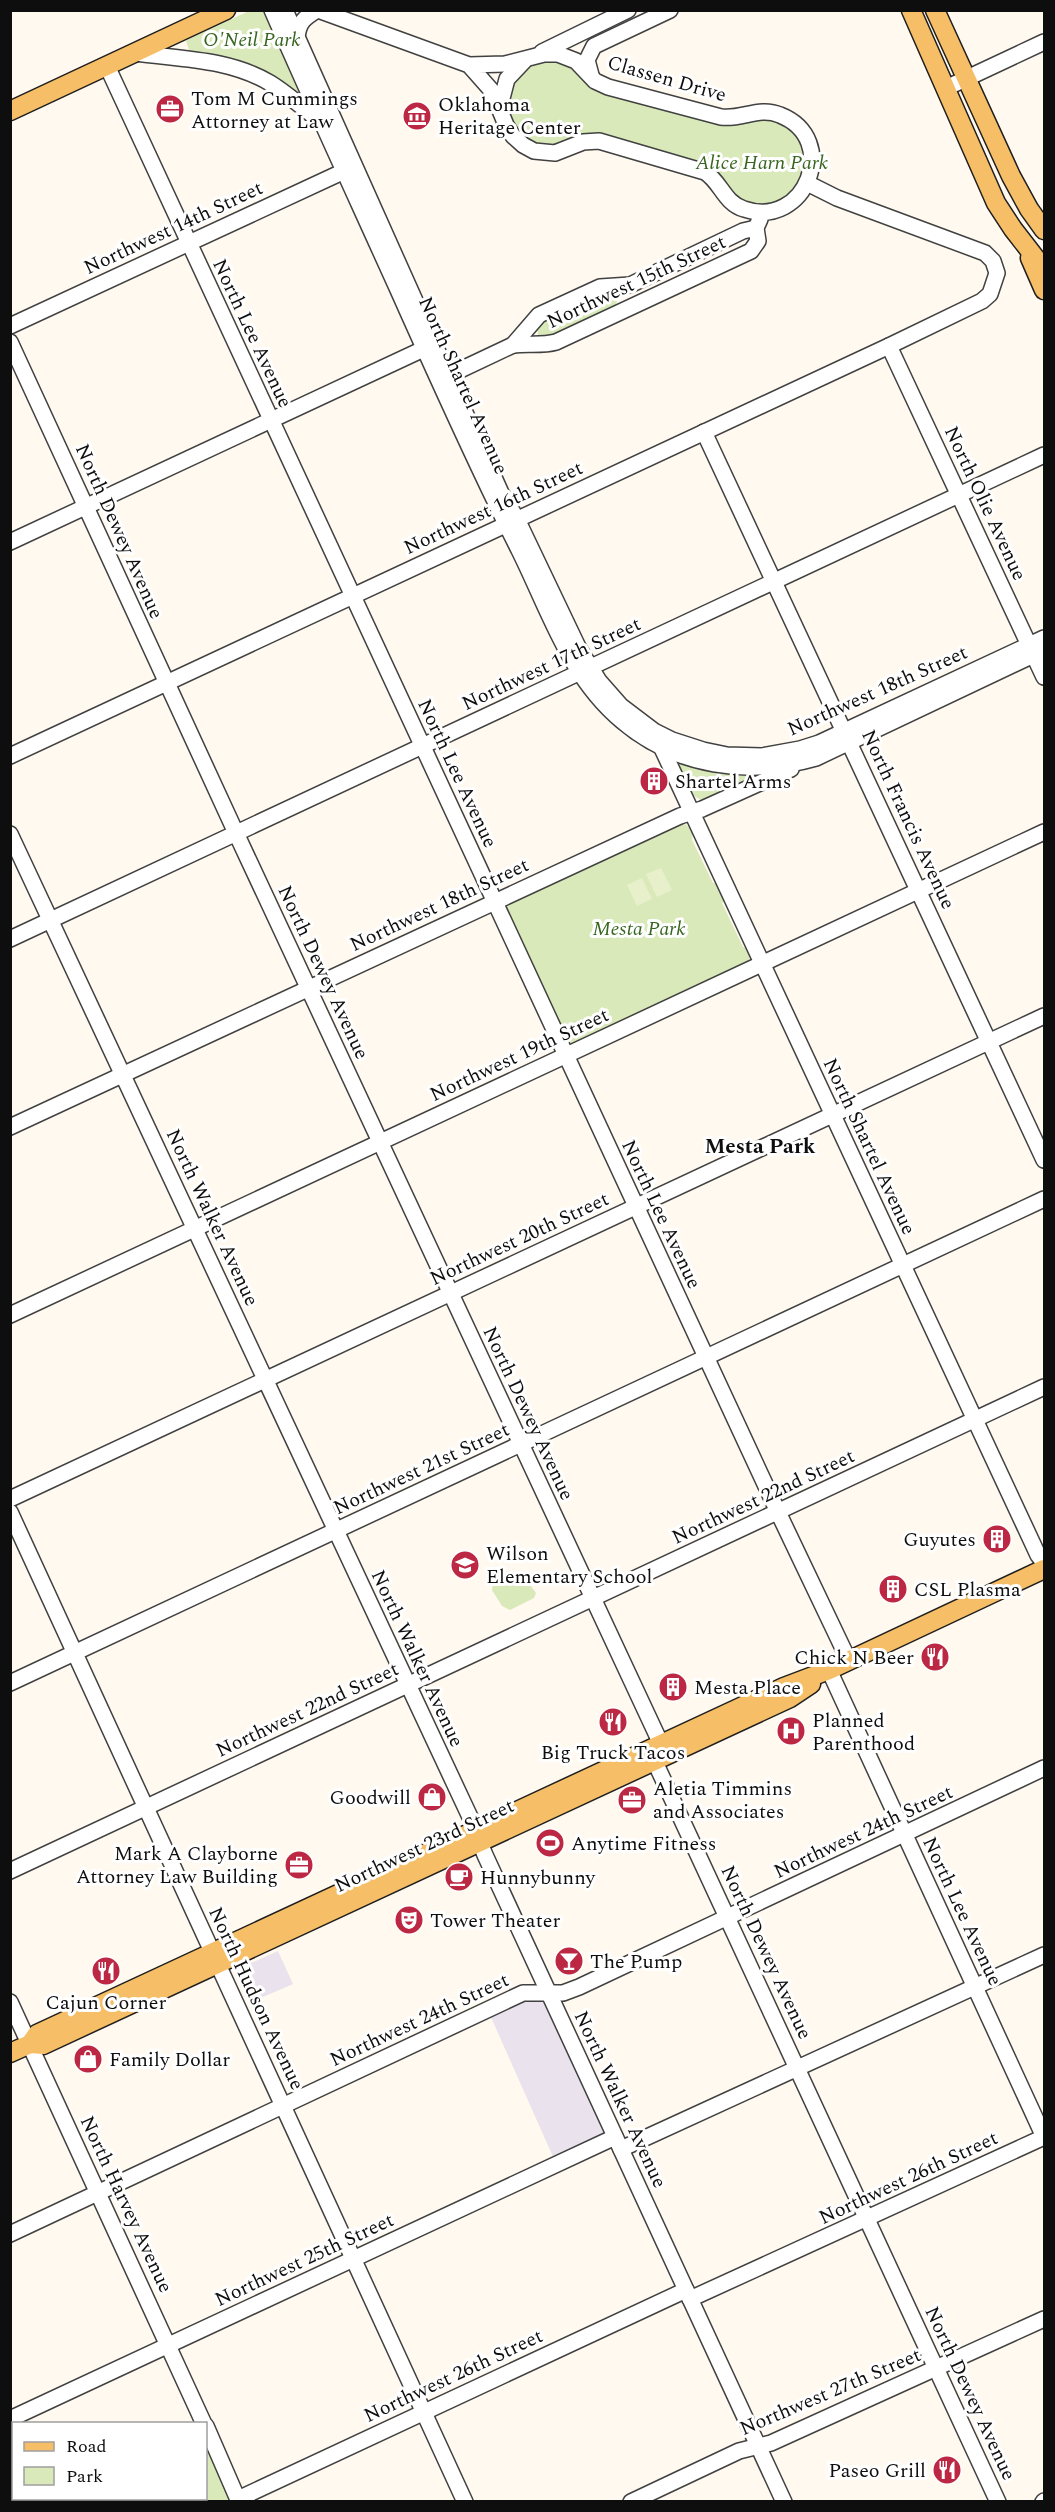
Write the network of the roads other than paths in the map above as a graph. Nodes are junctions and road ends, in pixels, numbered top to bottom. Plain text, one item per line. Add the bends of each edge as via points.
1 (272, 10) edge
2 (285, 10) edge
3 (628, 10) edge
4 (670, 10) edge
5 (911, 10) edge
6 (935, 10) edge
7 (224, 11) edge
8 (321, 11) edge
9 (297, 37) junction
10 (1044, 42) edge
11 (136, 53) junction
12 (530, 58) junction
13 (469, 65) junction
14 (107, 66) junction
15 (592, 78) junction
16 (966, 78) junction
17 (946, 88) junction
18 (500, 106) junction
19 (10, 111) edge
20 (323, 124) junction
21 (340, 131) junction
22 (349, 169) junction
23 (807, 183) junction
24 (761, 213) junction
25 (756, 228) junction
26 (1044, 230) edge
27 (189, 243) junction
28 (1023, 243) junction
29 (1044, 269) edge
30 (618, 287) junction
31 (1044, 290) edge
32 (628, 309) junction
33 (10, 326) edge
34 (10, 342) edge
35 (513, 345) junction
36 (429, 346) junction
37 (889, 346) junction
38 (443, 378) junction
39 (271, 421) junction
40 (704, 432) junction
41 (1044, 455) edge
42 (960, 495) junction
43 (86, 506) junction
44 (511, 522) junction
45 (10, 542) edge
46 (774, 582) junction
47 (352, 596) junction
48 (1044, 638) edge
49 (1036, 650) edge
50 (584, 670) junction
51 (1044, 677) edge
52 (166, 683) junction
53 (654, 731) junction
54 (846, 736) junction
55 (422, 746) junction
56 (661, 747) junction
57 (10, 756) edge
58 (816, 758) junction
59 (691, 812) junction
60 (1044, 832) edge
61 (236, 833) junction
62 (10, 834) edge
63 (919, 890) junction
64 (494, 901) junction
65 (51, 920) junction
66 (10, 939) edge
67 (762, 964) junction
68 (308, 988) junction
69 (1044, 1016) edge
70 (990, 1041) junction
71 (566, 1056) junction
72 (123, 1075) junction
73 (832, 1115) junction
74 (10, 1127) edge
75 (380, 1142) junction
76 (1044, 1160) edge
77 (1044, 1199) edge
78 (636, 1207) junction
79 (195, 1229) junction
80 (903, 1265) junction
81 (450, 1293) junction
82 (10, 1315) edge
83 (706, 1358) junction
84 (266, 1380) junction
85 (1044, 1387) edge
86 (975, 1420) junction
87 (521, 1444) junction
88 (10, 1499) edge
89 (10, 1512) edge
90 (778, 1512) junction
91 (336, 1531) junction
92 (1044, 1563) edge
93 (1044, 1569) edge
94 (593, 1598) junction
95 (75, 1653) junction
96 (849, 1660) junction
97 (830, 1670) junction
98 (10, 1683) edge
99 (407, 1685) junction
100 (661, 1744) junction
101 (655, 1762) junction
102 (1044, 1768) edge
103 (146, 1807) junction
104 (904, 1834) junction
105 (478, 1836) junction
106 (10, 1871) edge
107 (729, 1917) junction
108 (1044, 1955) edge
109 (216, 1959) junction
110 (975, 1987) junction
111 (549, 1993) junction
112 (10, 2002) edge
113 (30, 2044) junction
114 (10, 2053) edge
115 (798, 2068) junction
116 (283, 2105) junction
117 (1044, 2137) edge
118 (618, 2143) junction
119 (99, 2192) junction
120 (867, 2219) junction
121 (10, 2234) edge
122 (354, 2259) junction
123 (688, 2294) junction
124 (1044, 2319) edge
125 (168, 2346) junction
126 (937, 2369) junction
127 (424, 2412) junction
128 (10, 2420) edge
129 (204, 2422) edge
130 (207, 2430) edge
131 (758, 2446) junction
132 (238, 2500) edge
133 (465, 2502) edge
134 (631, 2502) edge
135 (783, 2502) edge
136 (998, 2502) edge

1 - 20 street, North Shartel Avenue
2 - 9 street, North Shartel Avenue
3 - 12 street
4 - 15 street via 594,46 587,60
5 - 17 main road
6 - 16 main road
7 - 11 main road
8 - 9 street via 305,17
8 - 13 street, Classen Drive
9 - 21 street, North Shartel Avenue
10 - 16 street
11 - 14 main road
11 - 20 street via 243,70 279,89
12 - 13 street, Classen Drive via 506,64
12 - 15 street, Classen Drive via 552,53 564,55
12 - 18 street via 507,79
13 - 18 street, Classen Drive via 489,86
14 - 19 main road
14 - 27 street, North Lee Avenue
15 - 23 street, Classen Drive via 608,87 721,117 758,111 780,115 796,125 808,141 812,165
16 - 17 street
16 - 26 main road via 1011,176
17 - 28 main road via 996,203
18 - 24 street, Classen Drive via 513,136 534,151 555,153 588,141 606,142 705,172 733,204
20 - 21 street
20 - 22 street, North Shartel Avenue
21 - 22 street, North Shartel Avenue via 351,153
22 - 27 street, Northwest 14th Street
22 - 36 street, North Shartel Avenue
23 - 24 street via 787,205
23 - 37 street, Northwest 16th Street via 985,253 993,261 997,273 990,294 976,305
24 - 25 street, Northwest 15th Street
25 - 30 street, Northwest 15th Street
25 - 32 street, Northwest 15th Street via 758,241 751,251
27 - 33 street, Northwest 14th Street
27 - 39 street, North Lee Avenue
28 - 29 main road
28 - 31 main road
30 - 32 street
30 - 35 street, Northwest 15th Street via 600,287 539,315
32 - 35 street, Northwest 15th Street via 556,342
34 - 43 street, North Dewey Avenue
35 - 38 street, Northwest 15th Street
36 - 38 street, North Shartel Avenue
36 - 39 street
37 - 40 street, Northwest 16th Street
37 - 42 street, North Olie Avenue
38 - 44 street, North Shartel Avenue
39 - 43 street
39 - 47 street, North Lee Avenue
40 - 44 street, Northwest 16th Street
40 - 46 street, North Francis Avenue
41 - 42 street, Northwest 17th Street
42 - 46 street, Northwest 17th Street
42 - 49 street, North Olie Avenue
43 - 45 street
43 - 52 street, North Dewey Avenue
44 - 47 street, Northwest 16th Street
44 - 50 street, North Shartel Avenue via 568,654
46 - 50 street, Northwest 17th Street
46 - 54 street, North Francis Avenue
47 - 52 street, Northwest 16th Street
47 - 55 street, North Lee Avenue
48 - 49 street, Northwest 18th Street
49 - 51 street, North Olie Avenue
49 - 54 street, Northwest 18th Street
50 - 53 street, North Shartel Avenue
50 - 55 street, Northwest 17th Street
50 - 56 street, North Shartel Avenue via 605,705
52 - 57 street, Northwest 16th Street
52 - 61 street, North Dewey Avenue
53 - 54 street, Northwest 18th Street via 703,750 750,756 800,750
53 - 56 street, North Shartel Avenue
54 - 58 street, Northwest 18th Street
54 - 63 street, North Francis Avenue
55 - 61 street, Northwest 17th Street
55 - 64 street, North Lee Avenue
56 - 58 street, Northwest 18th Street via 710,763 752,768
56 - 59 street, North Shartel Avenue
58 - 59 street, Northwest 18th Street
59 - 64 street, Northwest 18th Street
59 - 67 street, North Shartel Avenue
60 - 63 street, Northwest 19th Street
61 - 65 street, Northwest 17th Street
61 - 68 street, North Dewey Avenue
62 - 65 street, North Walker Avenue
63 - 67 street, Northwest 19th Street
63 - 70 street, North Francis Avenue
64 - 68 street, Northwest 18th Street
64 - 71 street, North Lee Avenue
65 - 66 street, Northwest 17th Street
65 - 72 street, North Walker Avenue
67 - 71 street, Northwest 19th Street
67 - 73 street, North Shartel Avenue
68 - 72 street, Northwest 18th Street
68 - 75 street, North Dewey Avenue
69 - 70 street, Northwest 20th Street
70 - 73 street, Northwest 20th Street
70 - 76 street, North Francis Avenue
71 - 75 street, Northwest 19th Street
71 - 78 street, North Lee Avenue
72 - 74 street, Northwest 18th Street
72 - 79 street, North Walker Avenue
73 - 78 street, Northwest 20th Street
73 - 80 street, North Shartel Avenue
75 - 79 street, Northwest 19th Street
75 - 81 street, North Dewey Avenue
77 - 80 street, Northwest 21st Street
78 - 81 street, Northwest 20th Street
78 - 83 street, North Lee Avenue
79 - 82 street, Northwest 19th Street
79 - 84 street, North Walker Avenue
80 - 83 street, Northwest 21st Street
80 - 86 street, North Shartel Avenue
81 - 84 street, Northwest 20th Street
81 - 87 street, North Dewey Avenue
83 - 87 street, Northwest 21st Street
83 - 90 street, North Lee Avenue
84 - 88 street, Northwest 20th Street
84 - 91 street, North Walker Avenue
85 - 86 street, Northwest 22nd Street
86 - 90 street, Northwest 22nd Street
86 - 92 street, North Shartel Avenue
87 - 91 street, Northwest 21st Street
87 - 94 street, North Dewey Avenue
89 - 95 street, North Hudson Avenue
90 - 94 street, Northwest 22nd Street
90 - 96 street, North Lee Avenue
91 - 95 street, Northwest 21st Street
91 - 99 street, North Walker Avenue
93 - 96 main road, Northwest 23rd Street
94 - 99 street, Northwest 22nd Street
94 - 100 street, North Dewey Avenue
95 - 98 street, Northwest 21st Street
95 - 103 street, North Hudson Avenue
96 - 97 main road, Northwest 23rd Street
97 - 100 main road, Northwest 23rd Street
97 - 101 main road, Northwest 23rd Street via 790,1698
97 - 104 street, North Lee Avenue
99 - 103 street, Northwest 22nd Street
99 - 105 street, North Walker Avenue
100 - 101 street
100 - 105 main road, Northwest 23rd Street
101 - 105 main road, Northwest 23rd Street
101 - 107 street, North Dewey Avenue
102 - 104 street, Northwest 24th Street
103 - 106 street, Northwest 22nd Street
103 - 109 street, North Hudson Avenue
104 - 107 street, Northwest 24th Street
104 - 110 street, North Lee Avenue
105 - 109 main road, Northwest 23rd Street
105 - 111 street, North Walker Avenue
107 - 111 street, Northwest 24th Street via 579,1987
107 - 115 street, North Dewey Avenue
108 - 110 street, Northwest 25th Street
109 - 113 main road, Northwest 23rd Street via 38,2034
109 - 116 street, North Hudson Avenue
110 - 115 street, Northwest 25th Street
110 - 117 street, North Lee Avenue
111 - 116 street, Northwest 24th Street via 523,1993
111 - 118 street, North Walker Avenue
112 - 113 street, North Harvey Avenue
113 - 114 main road, Northwest 23rd Street
113 - 119 street, North Harvey Avenue
115 - 118 street, Northwest 25th Street
115 - 120 street, North Dewey Avenue
116 - 119 street, Northwest 24th Street
116 - 122 street, North Hudson Avenue
117 - 120 street, Northwest 26th Street
118 - 122 street, Northwest 25th Street
118 - 123 street, North Walker Avenue
119 - 121 street, Northwest 24th Street
119 - 125 street, North Harvey Avenue
120 - 123 street, Northwest 26th Street
120 - 126 street, North Dewey Avenue
122 - 125 street, Northwest 25th Street
122 - 127 street, North Hudson Avenue
123 - 127 street, Northwest 26th Street
123 - 131 street, North Walker Avenue
124 - 126 street, Northwest 27th Street
125 - 128 street, Northwest 25th Street
125 - 129 street, North Harvey Avenue
126 - 131 street, Northwest 27th Street
126 - 136 street, North Dewey Avenue
127 - 132 street, Northwest 26th Street
127 - 133 street, North Hudson Avenue
130 - 132 street, North Harvey Avenue
131 - 134 street, Northwest 27th Street via 739,2451
131 - 135 street, North Walker Avenue

